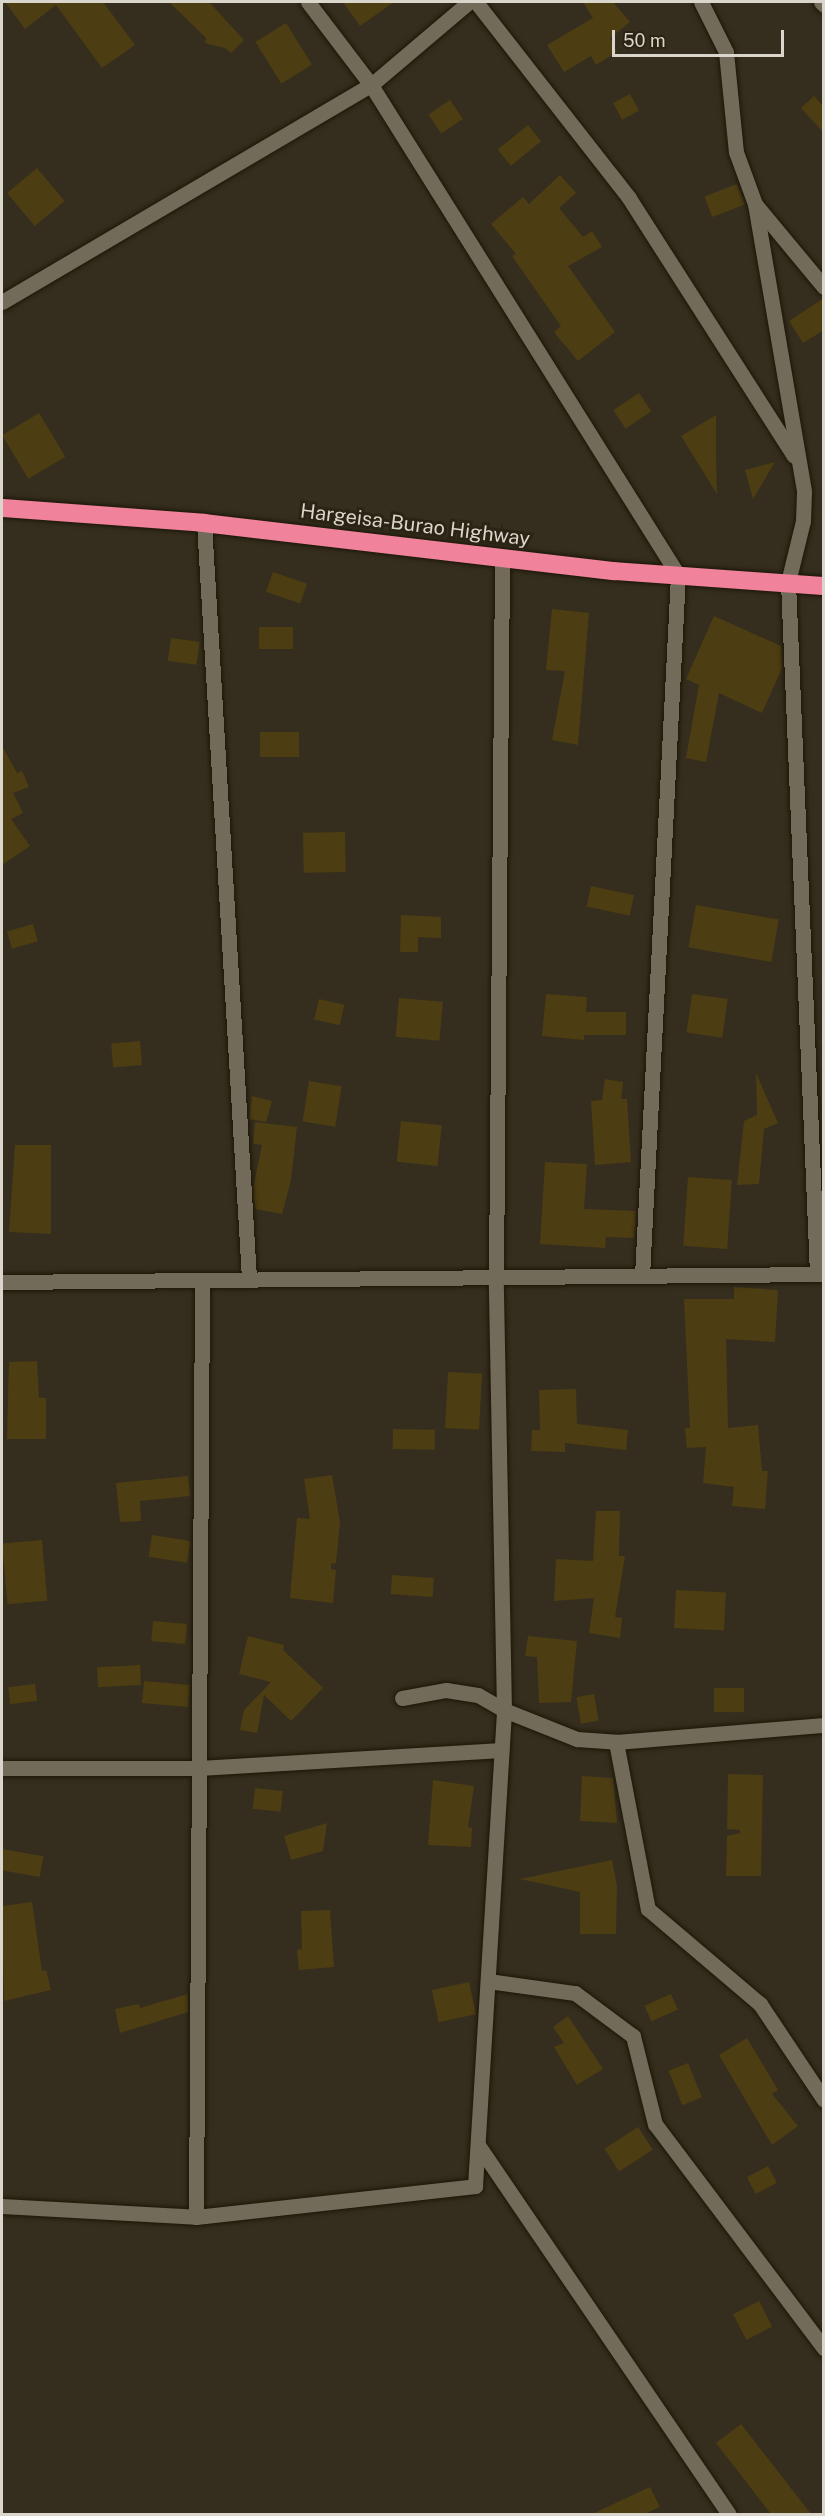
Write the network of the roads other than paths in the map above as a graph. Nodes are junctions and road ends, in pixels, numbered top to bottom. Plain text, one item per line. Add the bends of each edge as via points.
1 (308, 2) edge
2 (469, 2) edge
3 (476, 2) edge
4 (701, 2) edge
5 (371, 86) junction
6 (755, 204) junction
7 (824, 287) edge
8 (2, 302) edge
9 (799, 463) junction
10 (2, 508) edge
11 (204, 523) junction
12 (502, 557) junction
13 (678, 575) junction
14 (788, 582) junction
15 (824, 586) edge
16 (820, 1274) edge
17 (642, 1276) junction
18 (496, 1277) junction
19 (249, 1279) junction
20 (202, 1280) junction
21 (2, 1282) edge
22 (402, 1698) dead end
23 (504, 1710) junction
24 (824, 1725) edge
25 (616, 1742) junction
26 (501, 1750) junction
27 (2, 1768) edge
28 (199, 1768) junction
29 (488, 1981) junction
30 (824, 2100) edge
31 (478, 2145) junction
32 (2, 2206) edge
33 (196, 2217) junction
34 (824, 2348) edge
35 (729, 2514) edge

1 - 5 street
2 - 5 street
3 - 9 street via 629,198
4 - 6 street via 726,52 736,152
5 - 8 street
5 - 13 street
6 - 7 street
6 - 9 street
9 - 14 street via 803,521
10 - 11 highway, Hargeisa-Burao Highway
11 - 12 highway, Hargeisa-Burao Highway
11 - 19 street
12 - 13 highway, Hargeisa-Burao Highway
12 - 18 street
13 - 14 highway, Hargeisa-Burao Highway
13 - 17 street
14 - 15 highway, Hargeisa-Burao Highway
14 - 16 street
16 - 17 street
17 - 18 street
18 - 19 street
18 - 23 street
19 - 20 street
20 - 21 street
20 - 28 street
22 - 23 street via 446,1690 478,1695
23 - 25 street via 577,1739
23 - 26 street
24 - 25 street
25 - 30 street via 648,1909 760,2004
26 - 28 street
26 - 29 street
27 - 28 street
28 - 33 street
29 - 31 street
29 - 34 street via 575,1993 633,2036 655,2124
31 - 33 street via 475,2186
31 - 35 street
32 - 33 street

